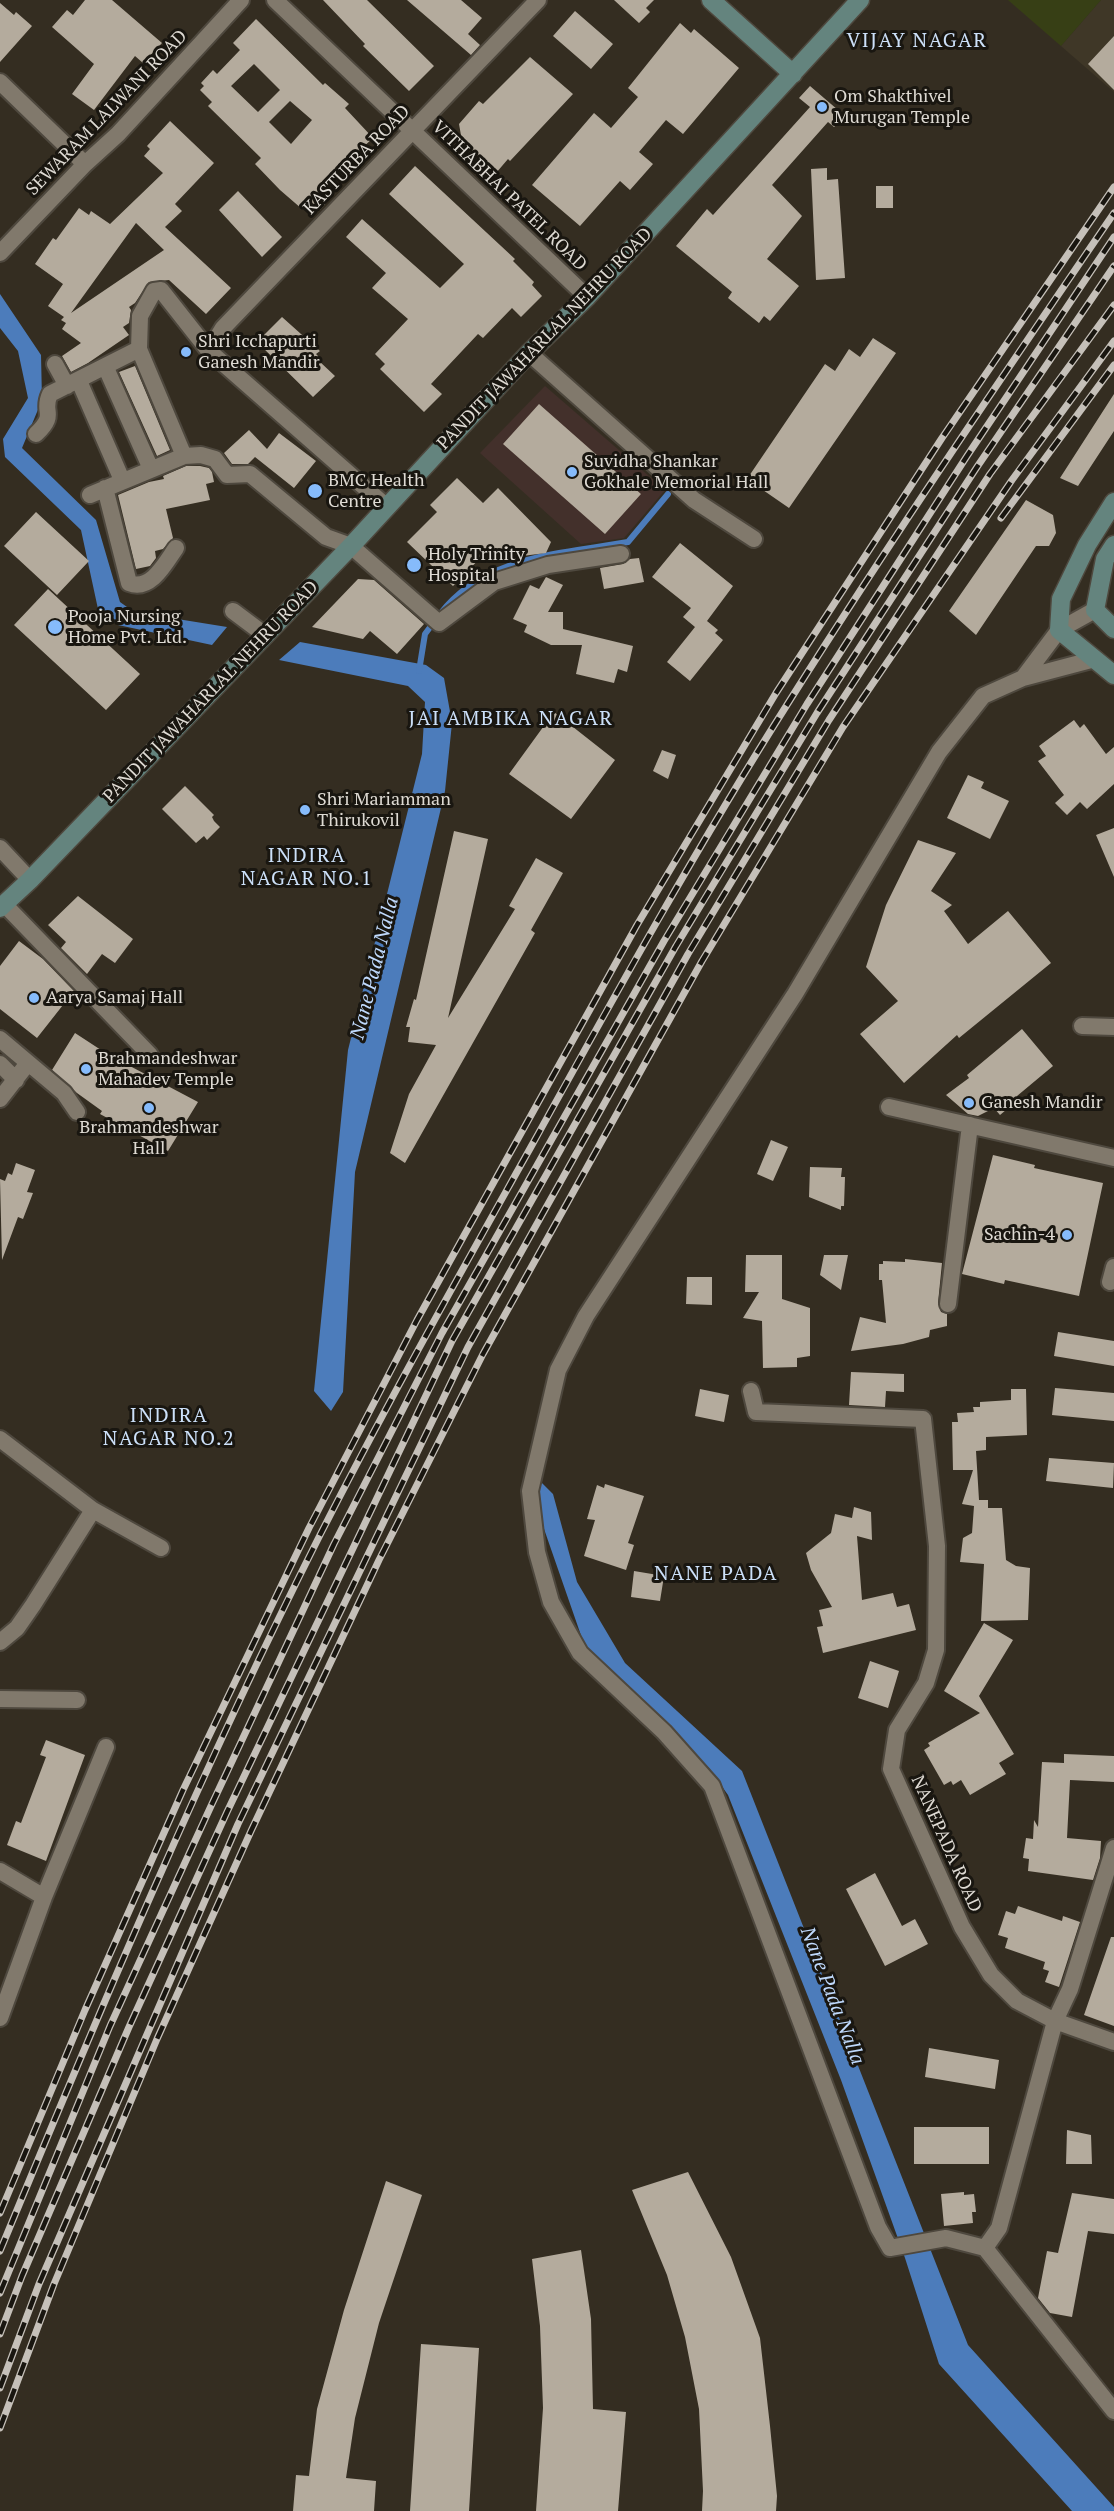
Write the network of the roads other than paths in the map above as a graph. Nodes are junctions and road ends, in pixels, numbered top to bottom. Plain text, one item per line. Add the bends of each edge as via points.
1 (241, 0) edge
2 (274, 0) edge
3 (538, 0) edge
4 (711, 0) edge
5 (860, 0) edge
6 (793, 74) junction
7 (0, 82) edge
8 (412, 130) junction
9 (85, 164) junction
10 (0, 253) edge
11 (587, 297) junction
12 (139, 349) junction
13 (208, 351) junction
14 (529, 353) junction
15 (55, 364) dead end
16 (106, 368) junction
17 (73, 383) junction
18 (36, 434) dead end
19 (184, 456) junction
20 (151, 469) junction
21 (122, 480) junction
22 (1114, 502) edge
23 (387, 507) junction
24 (754, 539) dead end
25 (1114, 545) edge
26 (351, 546) junction
27 (176, 548) dead end
28 (621, 554) dead end
29 (1095, 609) junction
30 (233, 611) dead end
31 (1114, 629) edge
32 (1059, 630) junction
33 (265, 635) junction
34 (1095, 659) junction
35 (1114, 675) edge
36 (1023, 678) junction
37 (0, 848) edge
38 (30, 880) junction
39 (2, 906) edge
40 (1082, 1026) dead end
41 (1114, 1027) edge
42 (0, 1039) edge
43 (150, 1055) dead end
44 (28, 1063) junction
45 (0, 1064) edge
46 (16, 1080) junction
47 (0, 1099) edge
48 (889, 1107) dead end
49 (77, 1112) dead end
50 (970, 1125) junction
51 (1114, 1158) edge
52 (948, 1304) dead end
53 (750, 1391) dead end
54 (0, 1439) edge
55 (93, 1510) junction
56 (161, 1548) dead end
57 (0, 1642) edge
58 (0, 1699) edge
59 (77, 1700) dead end
60 (106, 1747) dead end
61 (1114, 1848) edge
62 (0, 1871) edge
63 (44, 1897) junction
64 (0, 2018) edge
65 (1055, 2021) junction
66 (1114, 2042) edge
67 (985, 2248) junction
68 (1114, 2411) edge

1 - 9 street, SEWARAM LALWANI ROAD via 118,134
2 - 8 street, VITHABHAI PATEL ROAD
3 - 8 street, KASTURBA ROAD
4 - 6 street
5 - 6 street, PANDIT JAWAHARLAL NEHRU ROAD
6 - 11 street, PANDIT JAWAHARLAL NEHRU ROAD
7 - 9 street
8 - 11 street, VITHABHAI PATEL ROAD
8 - 13 street, KASTURBA ROAD via 223,328
9 - 10 street, SEWARAM LALWANI ROAD
11 - 14 street, PANDIT JAWAHARLAL NEHRU ROAD
12 - 13 street via 140,316 157,290 161,290
12 - 16 street
12 - 19 street
13 - 23 street
14 - 23 street, PANDIT JAWAHARLAL NEHRU ROAD
14 - 24 street via 694,501
15 - 17 street
16 - 17 street
16 - 20 street
17 - 18 street via 50,394 49,418
17 - 21 street
19 - 20 street
19 - 26 street via 215,459 227,475 250,474 326,537
20 - 21 street
21 - 27 street via 97,491 129,583 152,579
22 - 32 street via 1087,545 1061,599
23 - 26 street, PANDIT JAWAHARLAL NEHRU ROAD
25 - 29 street via 1105,559
26 - 28 street via 439,623 494,582 548,565
26 - 33 street, PANDIT JAWAHARLAL NEHRU ROAD
29 - 31 street
29 - 32 street
30 - 33 street
32 - 34 street
32 - 36 street
33 - 38 street, PANDIT JAWAHARLAL NEHRU ROAD
34 - 35 street
34 - 36 street
36 - 67 street via 983,696 939,752 795,994 586,1316 558,1370 530,1491 537,1552 551,1602 580,1653 664,1732 712,1786 878,2227 890,2248 946,2238
37 - 38 street
38 - 39 street, PANDIT JAWAHARLAL NEHRU ROAD
39 - 43 street
40 - 41 street
42 - 44 street
44 - 46 street
44 - 49 street via 64,1092
45 - 46 street
46 - 47 street
48 - 50 street
50 - 51 street
50 - 52 street
53 - 65 street, NANEPADA ROAD via 756,1412 923,1419 937,1546 936,1650 926,1683 897,1730 891,1769 962,1928 991,1975 1017,2001
54 - 55 street
55 - 56 street
55 - 57 street via 17,1628
58 - 59 street
60 - 63 street
61 - 65 street via 1070,1989
62 - 63 street
63 - 64 street
65 - 66 street, NANEPADA ROAD
65 - 67 street via 999,2228
67 - 68 street

